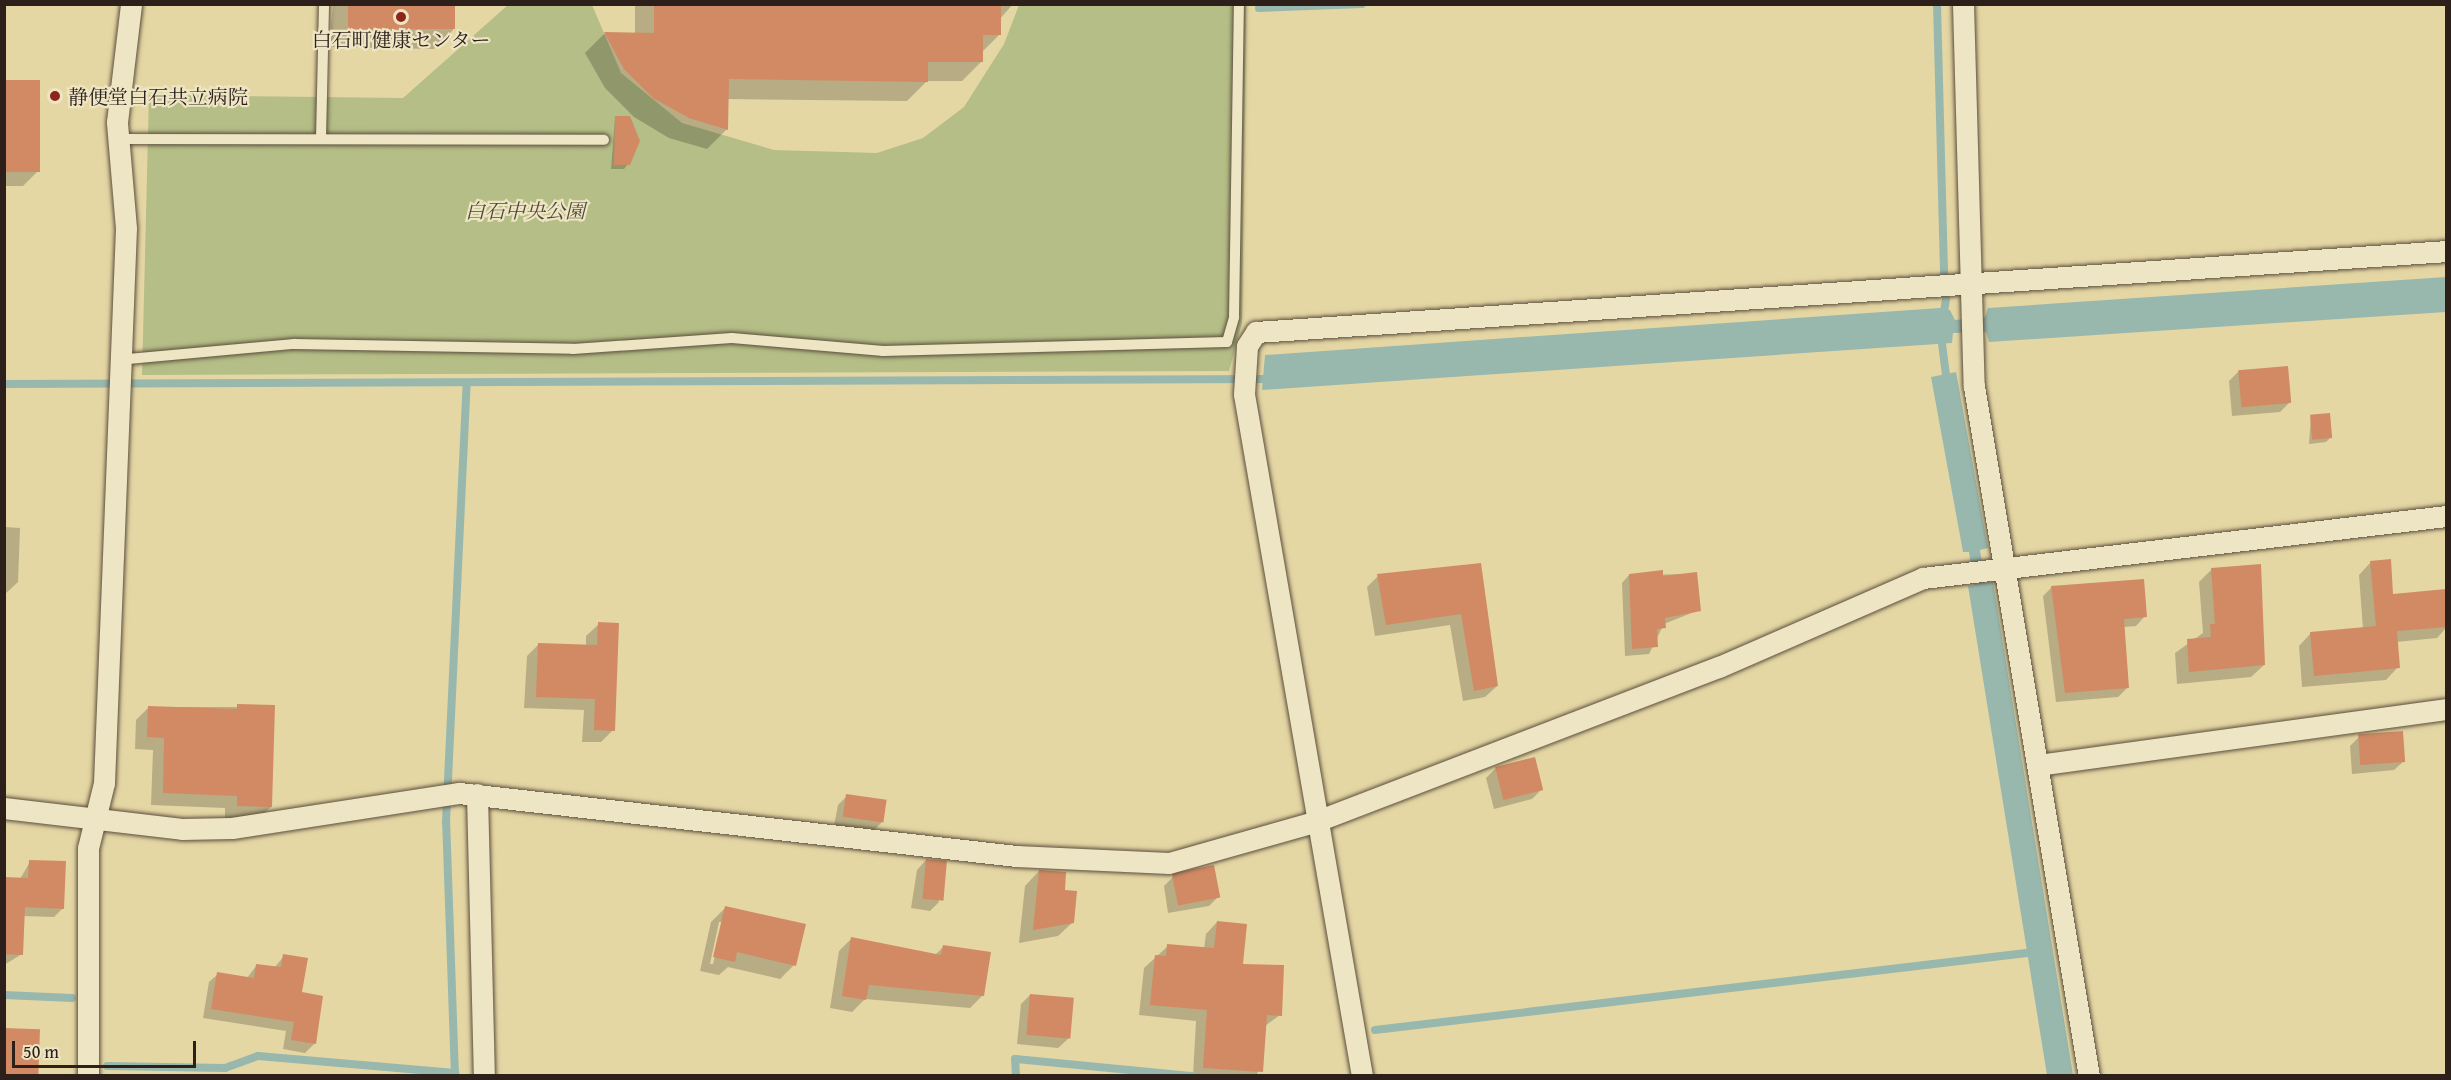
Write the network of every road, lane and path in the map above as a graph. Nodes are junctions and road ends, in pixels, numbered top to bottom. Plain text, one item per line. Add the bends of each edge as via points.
1 (131, 4) edge
2 (324, 4) edge
3 (1239, 4) edge
4 (1963, 4) edge
5 (119, 138) junction
6 (321, 138) junction
7 (604, 140) dead end
8 (2446, 250) edge
9 (1968, 283) junction
10 (117, 360) junction
11 (2446, 516) edge
12 (1987, 567) junction
13 (2446, 709) edge
14 (2038, 765) junction
15 (458, 794) junction
16 (4, 808) edge
17 (95, 818) junction
18 (1317, 821) junction
19 (88, 1076) edge
20 (484, 1076) edge
21 (1362, 1076) edge
22 (2089, 1076) edge

1 - 5 street
2 - 6 lane
3 - 10 lane via 1234,317 1227,342 884,351 732,338 573,349 294,344
4 - 9 street
5 - 6 lane
5 - 10 street via 116,158 126,228
6 - 7 lane
8 - 9 street
9 - 12 street
9 - 18 street via 1256,332 1243,366 1244,394
10 - 17 street via 104,783
11 - 12 street
12 - 14 street
12 - 18 street via 1923,578 1719,667
13 - 14 street
14 - 22 street
15 - 17 street via 232,828 182,829
15 - 18 street via 1136,865 1254,843
15 - 20 street
16 - 17 street
17 - 19 street via 88,848
18 - 21 street

